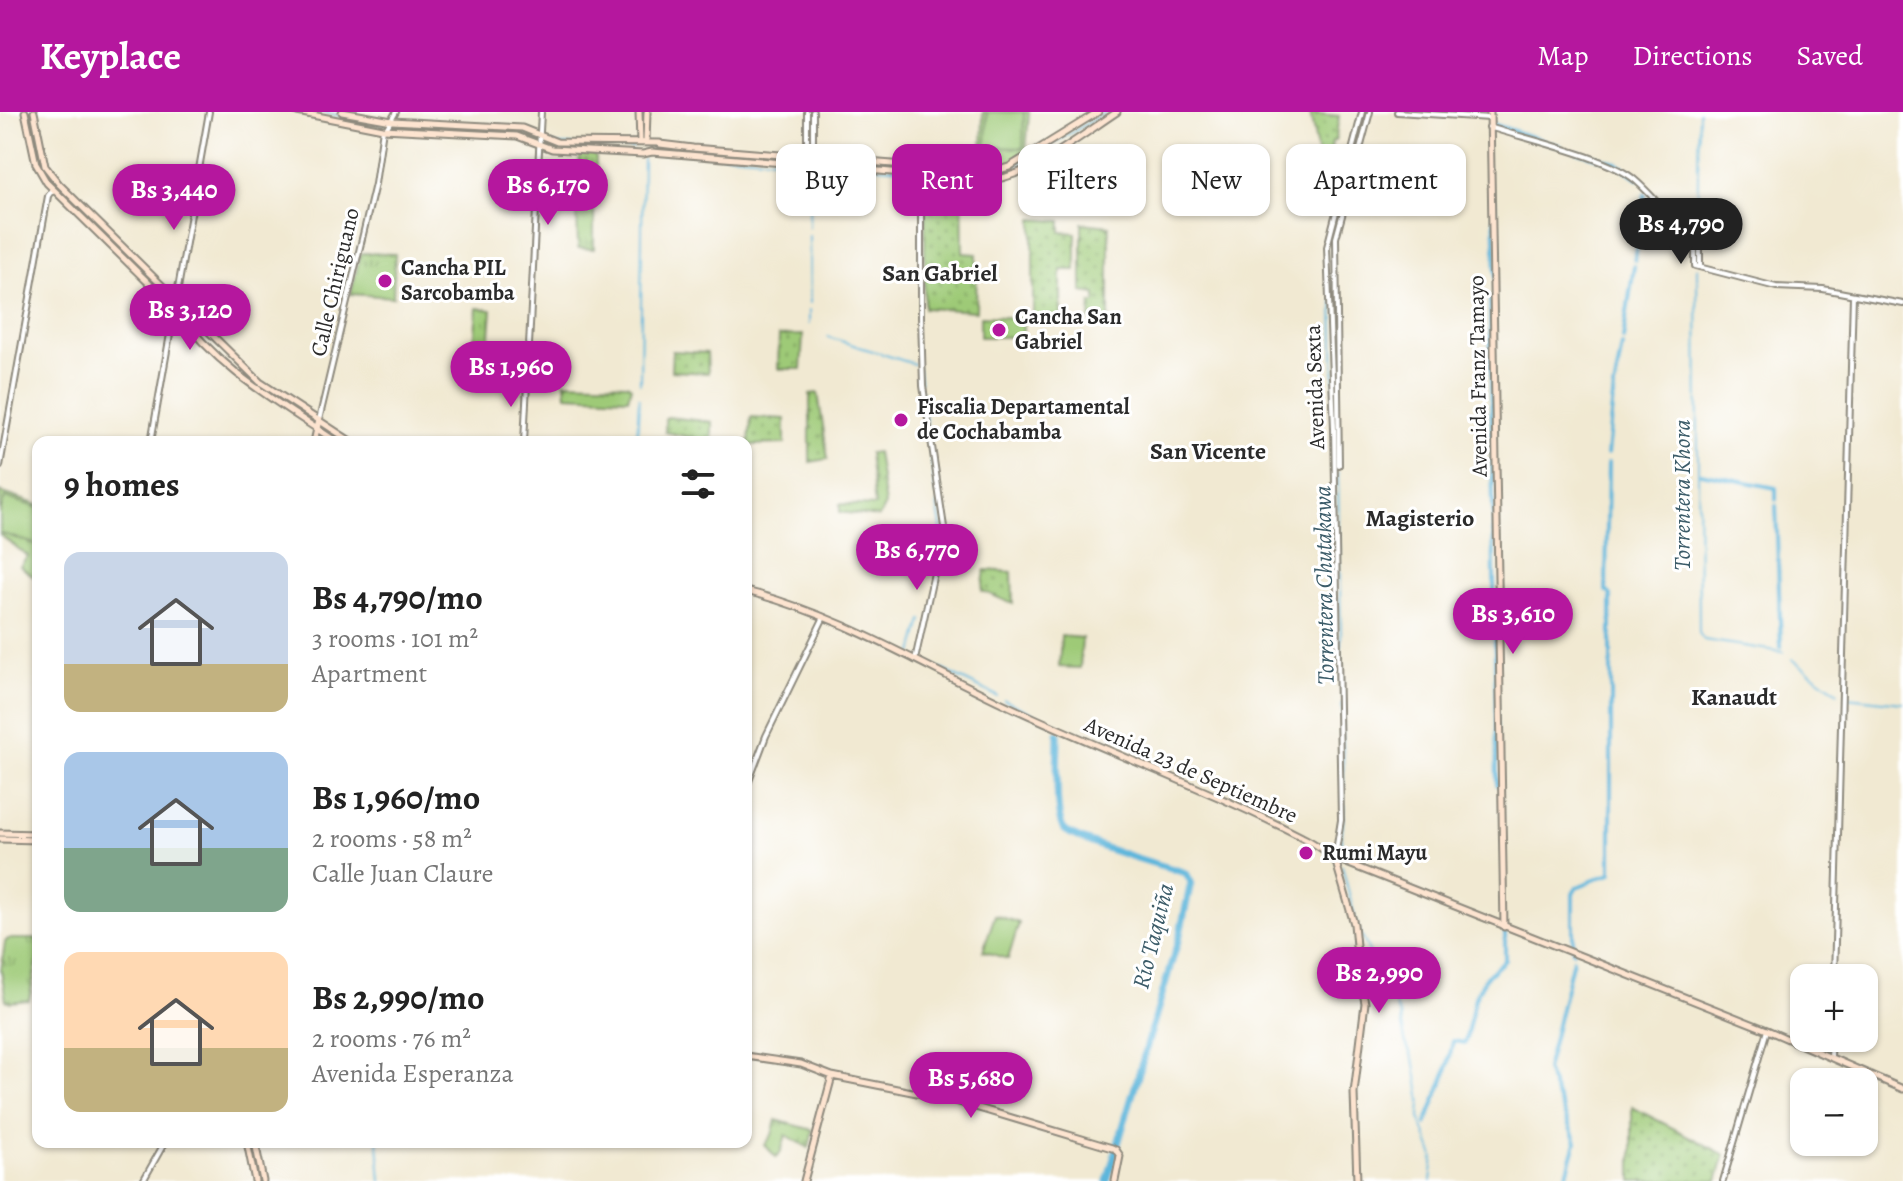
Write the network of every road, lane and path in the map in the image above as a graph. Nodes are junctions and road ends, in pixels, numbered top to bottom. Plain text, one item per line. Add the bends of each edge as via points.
1 (25, 112) edge
2 (34, 112) edge
3 (209, 112) edge
4 (297, 112) edge
5 (342, 112) edge
6 (541, 112) edge
7 (639, 112) edge
8 (647, 112) edge
9 (810, 112) edge
10 (1098, 112) edge
11 (1117, 112) edge
12 (1362, 112) edge
13 (1370, 112) edge
14 (1397, 112) edge
15 (1489, 113) edge
16 (390, 121) edge
17 (1489, 127) junction
18 (540, 135) junction
19 (643, 143) junction
20 (537, 144) junction
21 (810, 144) edge
22 (639, 152) junction
23 (648, 152) junction
24 (776, 154) edge
25 (776, 163) edge
26 (1002, 170) edge
27 (1002, 178) edge
28 (53, 189) junction
29 (921, 216) edge
30 (1853, 295) junction
31 (176, 298) junction
32 (1903, 304) edge
33 (175, 309) junction
34 (319, 420) junction
35 (317, 429) junction
36 (152, 436) edge
37 (315, 436) edge
38 (328, 436) edge
39 (343, 436) edge
40 (524, 436) edge
41 (0, 466) edge
42 (1336, 466) junction
43 (752, 593) edge
44 (824, 617) junction
45 (915, 660) junction
46 (752, 773) edge
47 (0, 833) edge
48 (32, 834) edge
49 (0, 839) edge
50 (32, 840) edge
51 (1339, 859) junction
52 (1504, 927) junction
53 (1834, 964) edge
54 (1767, 1030) junction
55 (1831, 1052) edge
56 (1831, 1056) junction
57 (752, 1057) edge
58 (832, 1076) junction
59 (1903, 1089) edge
60 (162, 1148) edge
61 (248, 1148) edge
62 (256, 1148) edge
63 (143, 1181) edge
64 (255, 1181) edge
65 (263, 1181) edge
66 (804, 1181) edge
67 (1115, 1181) edge
68 (1357, 1181) edge
69 (1723, 1181) edge

1 - 28 main road via 36,164
2 - 31 main road via 43,160 53,177
3 - 31 street
4 - 16 main road
5 - 16 main road
6 - 18 street
7 - 19 main road
8 - 19 main road
9 - 21 street
10 - 26 main road
11 - 27 main road via 1064,147
12 - 42 street, Avenida Sexta via 1327,247
13 - 42 street, Avenida Sexta via 1336,238
14 - 15 street
15 - 17 main road, Avenida Franz Tamayo
16 - 18 main road via 522,128
16 - 20 main road via 517,136
16 - 34 street, Calle Chiriguano
17 - 30 street via 1613,165 1635,180 1700,246 1700,266 1776,287
17 - 52 main road, Avenida Franz Tamayo
18 - 19 main road via 563,142
18 - 20 street
19 - 22 main road
19 - 23 main road
19 - 24 main road
20 - 22 main road via 560,150
20 - 40 street
22 - 23 main road
23 - 25 main road
28 - 33 main road
28 - 41 street
29 - 45 street via 923,386 944,531
30 - 32 street
30 - 53 street
31 - 33 street
31 - 34 main road via 260,382
33 - 35 main road via 225,365
33 - 36 street
34 - 35 main road, Calle Chiriguano
34 - 39 main road
35 - 37 main road, Calle Chiriguano
35 - 38 main road
42 - 51 street, Avenida Sexta
43 - 44 main road, Avenida 23 de Septiembre
44 - 45 main road, Avenida 23 de Septiembre
44 - 46 street
45 - 51 main road, Avenida 23 de Septiembre via 1225,800
47 - 48 main road
49 - 50 main road
51 - 52 main road, Avenida 23 de Septiembre
51 - 68 main road via 1365,1003 1354,1093
52 - 54 main road, Avenida 23 de Septiembre
54 - 56 main road, Avenida 23 de Septiembre
54 - 69 street
55 - 56 street
56 - 59 main road, Avenida 23 de Septiembre
57 - 58 main road via 801,1064
58 - 66 main road
58 - 67 main road via 952,1100 1114,1149 1120,1156
60 - 63 street
61 - 64 main road
62 - 65 main road

